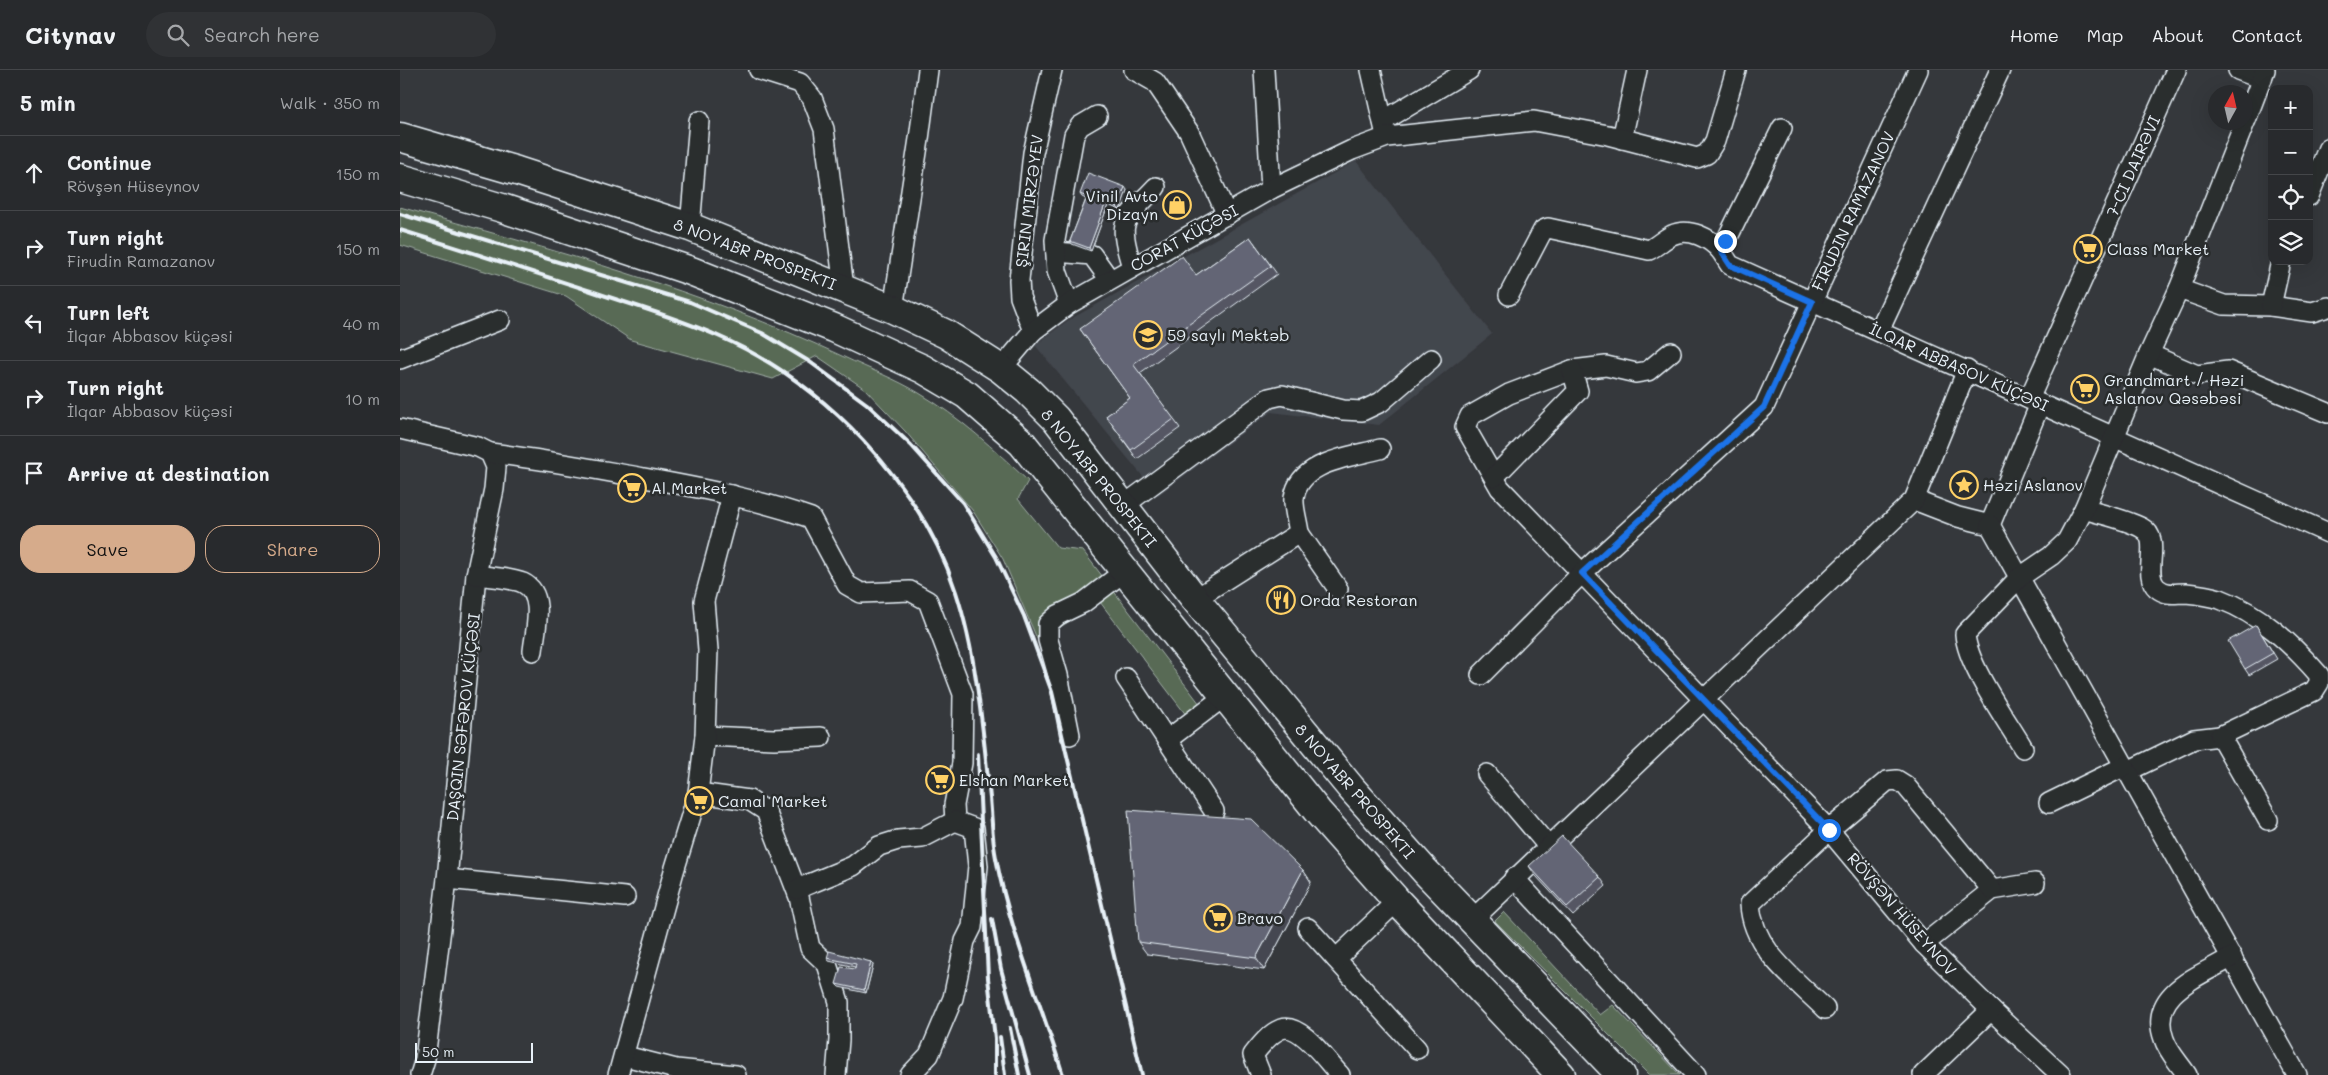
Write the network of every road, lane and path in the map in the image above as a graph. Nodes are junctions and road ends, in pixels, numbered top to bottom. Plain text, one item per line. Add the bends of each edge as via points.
1 (759, 70) edge
2 (928, 70) edge
3 (1052, 70) edge
4 (1134, 70) edge
5 (1264, 70) edge
6 (1372, 70) edge
7 (1469, 70) edge
8 (1637, 70) edge
9 (1736, 70) edge
10 (1918, 70) edge
11 (2000, 70) edge
12 (2176, 70) edge
13 (2238, 70) edge
14 (2263, 74) edge
15 (2253, 100) edge
16 (1097, 116) dead end
17 (699, 121) dead end
18 (1782, 128) dead end
19 (1385, 129) junction
20 (2241, 130) edge
21 (400, 137) edge
22 (1622, 139) junction
23 (2328, 148) edge
24 (400, 178) edge
25 (2313, 186) edge
26 (1156, 187) dead end
27 (1271, 189) junction
28 (1227, 216) junction
29 (690, 227) junction
30 (1721, 251) junction
31 (1056, 252) junction
32 (2280, 265) edge
33 (1132, 267) junction
34 (1110, 280) junction
35 (844, 288) junction
36 (2179, 290) junction
37 (1509, 295) dead end
38 (1812, 302) junction
39 (1069, 304) junction
40 (2271, 306) junction
41 (2328, 307) edge
42 (893, 309) junction
43 (500, 320) dead end
44 (1033, 331) junction
45 (1879, 331) junction
46 (1671, 352) dead end
47 (2149, 354) junction
48 (400, 359) edge
49 (1431, 359) dead end
50 (1001, 369) junction
51 (1572, 370) junction
52 (1967, 370) junction
53 (2035, 401) junction
54 (2328, 413) edge
55 (400, 429) edge
56 (2115, 438) junction
57 (1380, 449) dead end
58 (490, 454) junction
59 (1494, 477) junction
60 (732, 495) junction
61 (1914, 500) junction
62 (1123, 506) junction
63 (2084, 509) junction
64 (1990, 525) junction
65 (2328, 532) edge
66 (1299, 533) junction
67 (1125, 571) junction
68 (1582, 573) junction
69 (476, 576) junction
70 (2020, 577) junction
71 (1338, 589) dead end
72 (1195, 599) junction
73 (534, 651) dead end
74 (1481, 675) dead end
75 (1126, 678) dead end
76 (1225, 696) junction
77 (1704, 699) junction
78 (1070, 735) dead end
79 (705, 736) junction
80 (821, 736) dead end
81 (2220, 736) junction
82 (1167, 740) junction
83 (2023, 748) dead end
84 (2127, 768) junction
85 (1487, 774) dead end
86 (698, 793) junction
87 (2049, 804) dead end
88 (1214, 811) dead end
89 (2268, 820) dead end
90 (955, 821) junction
91 (1829, 830) junction
92 (1548, 846) junction
93 (1514, 878) junction
94 (447, 879) junction
95 (2035, 883) dead end
96 (796, 889) junction
97 (1992, 890) junction
98 (625, 897) dead end
99 (1397, 901) junction
100 (1472, 920) junction
101 (1308, 928) dead end
102 (1924, 944) junction
103 (1442, 948) junction
104 (2232, 957) junction
105 (1336, 959) junction
106 (1825, 1009) dead end
107 (1991, 1010) junction
108 (1417, 1049) dead end
109 (624, 1056) junction
110 (1560, 1074) edge
111 (420, 1075) edge
112 (618, 1075) edge
113 (736, 1075) edge
114 (836, 1075) edge
115 (910, 1075) edge
116 (1261, 1075) edge
117 (1340, 1075) edge
118 (1621, 1075) edge
119 (1696, 1075) edge
120 (1923, 1075) edge
121 (2061, 1075) edge
122 (2187, 1075) edge
123 (2297, 1075) edge

1 - 35 street via 800,83 812,98 824,129
2 - 42 street
3 - 44 street, ŞIRIN MIRZƏYEV via 1033,153 1019,280 1020,297
4 - 28 street via 1155,82 1190,132
5 - 27 street
6 - 19 street
7 - 19 street
8 - 22 street
9 - 22 street, CORAT KÜÇƏSI via 1715,141 1707,154 1697,158
10 - 38 street, FIRUDIN RAMAZANOV
11 - 45 street
12 - 53 street, 7-CI DAIRƏVI
13 - 14 street
14 - 15 street
16 - 31 street via 1080,126 1074,135 1055,240
17 - 29 street
18 - 30 street
19 - 22 street, CORAT KÜÇƏSI via 1433,131 1534,121
19 - 27 street, CORAT KÜÇƏSI via 1352,150
20 - 36 street
21 - 29 highway, 8 NOYABR PROSPEKTI
23 - 25 street
24 - 67 highway via 502,208 690,271 834,328 923,369 967,395 1022,443
26 - 33 street via 1125,219 1123,238
27 - 28 street, CORAT KÜÇƏSI
28 - 33 street, CORAT KÜÇƏSI
29 - 35 highway, 8 NOYABR PROSPEKTI
30 - 37 street, İLQAR ABBASOV KÜÇƏSI via 1700,235 1685,232 1673,235 1650,250 1548,228 1543,230
30 - 38 street, İLQAR ABBASOV KÜÇƏSI via 1730,265
31 - 34 street via 1092,255
31 - 39 street via 1057,271
32 - 40 street
33 - 34 street, CORAT KÜÇƏSI
34 - 39 street, CORAT KÜÇƏSI
35 - 42 highway, 8 NOYABR PROSPEKTI
36 - 40 street via 2224,305
36 - 47 street
38 - 45 street, İLQAR ABBASOV KÜÇƏSI
38 - 68 street, FIRUDIN RAMAZANOV via 1764,407
39 - 44 street, CORAT KÜÇƏSI
40 - 41 street via 2312,312
42 - 50 highway, 8 NOYABR PROSPEKTI via 946,334
43 - 48 street
44 - 50 street, CORAT KÜÇƏSI
45 - 52 street, İLQAR ABBASOV KÜÇƏSI
46 - 51 street, RÖVŞƏN HÜSEYNOV via 1648,372 1636,374 1606,366
47 - 54 street via 2197,375 2228,371
47 - 56 street
49 - 62 street via 1381,402 1362,411 1343,410 1282,395 1269,398
50 - 62 highway, 8 NOYABR PROSPEKTI via 1056,419
51 - 59 street via 1578,391
51 - 59 street, RÖVŞƏN HÜSEYNOV via 1509,394 1470,416 1465,427
52 - 53 street, İLQAR ABBASOV KÜÇƏSI
52 - 61 street
53 - 56 street, İLQAR ABBASOV KÜÇƏSI
53 - 64 street, 7-CI DAIRƏVI
55 - 58 street via 460,441
56 - 63 street
56 - 65 street, İLQAR ABBASOV KÜÇƏSI
57 - 66 street via 1320,466 1305,475 1294,498
58 - 60 street via 538,458
58 - 69 street via 496,467 494,489
59 - 68 street, RÖVŞƏN HÜSEYNOV via 1500,488
60 - 79 street via 704,601 708,650
60 - 90 street via 811,518 847,585 861,593 910,592 928,601 963,694 962,763 954,805
61 - 64 street
61 - 77 street
62 - 72 highway, 8 NOYABR PROSPEKTI
63 - 70 street via 2067,541
63 - 81 street via 2144,529 2151,539 2151,580 2156,588 2169,595 2185,593 2219,599 2256,617 2293,645 2319,675 2314,691
64 - 70 street
66 - 71 street
66 - 72 street
67 - 76 highway
67 - 78 street via 1083,603 1058,615 1048,624 1048,640
68 - 74 street, FIRUDIN RAMAZANOV
68 - 77 street, RÖVŞƏN HÜSEYNOV
69 - 73 street via 522,583 534,593 537,606
69 - 94 street
70 - 83 street via 1964,634 1980,674
70 - 84 street
72 - 100 highway, 8 NOYABR PROSPEKTI via 1351,788
75 - 82 street
76 - 82 street
76 - 99 highway via 1318,812
77 - 91 street, RÖVŞƏN HÜSEYNOV
77 - 92 street
79 - 80 street via 774,739
79 - 86 street
81 - 84 street via 2194,739
81 - 89 street
82 - 88 street
84 - 87 street
84 - 104 street
85 - 92 street
86 - 96 street via 749,800 766,811
86 - 109 street
90 - 96 street via 922,838 879,846 853,866
90 - 115 street via 974,828 978,866 972,927 965,941 953,998 929,1055
91 - 97 street via 1887,781 1897,780 1905,785
91 - 102 street, RÖVŞƏN HÜSEYNOV
91 - 106 street via 1750,904 1750,918 1767,952
92 - 93 street
93 - 100 street
93 - 119 street
94 - 98 street
94 - 111 street via 425,1059
95 - 97 street
96 - 114 street via 810,948 827,964 839,1002
97 - 102 street
99 - 103 highway
99 - 105 street
100 - 103 highway
100 - 118 highway, 8 NOYABR PROSPEKTI
101 - 105 street
102 - 107 street, RÖVŞƏN HÜSEYNOV
103 - 110 highway
104 - 122 street via 2170,994 2162,1007 2160,1020 2164,1040
104 - 123 street
105 - 108 street
107 - 120 street
107 - 121 street, RÖVŞƏN HÜSEYNOV
109 - 112 street
109 - 113 street via 676,1069
116 - 117 street via 1253,1055 1263,1042 1282,1029 1293,1029 1312,1042

